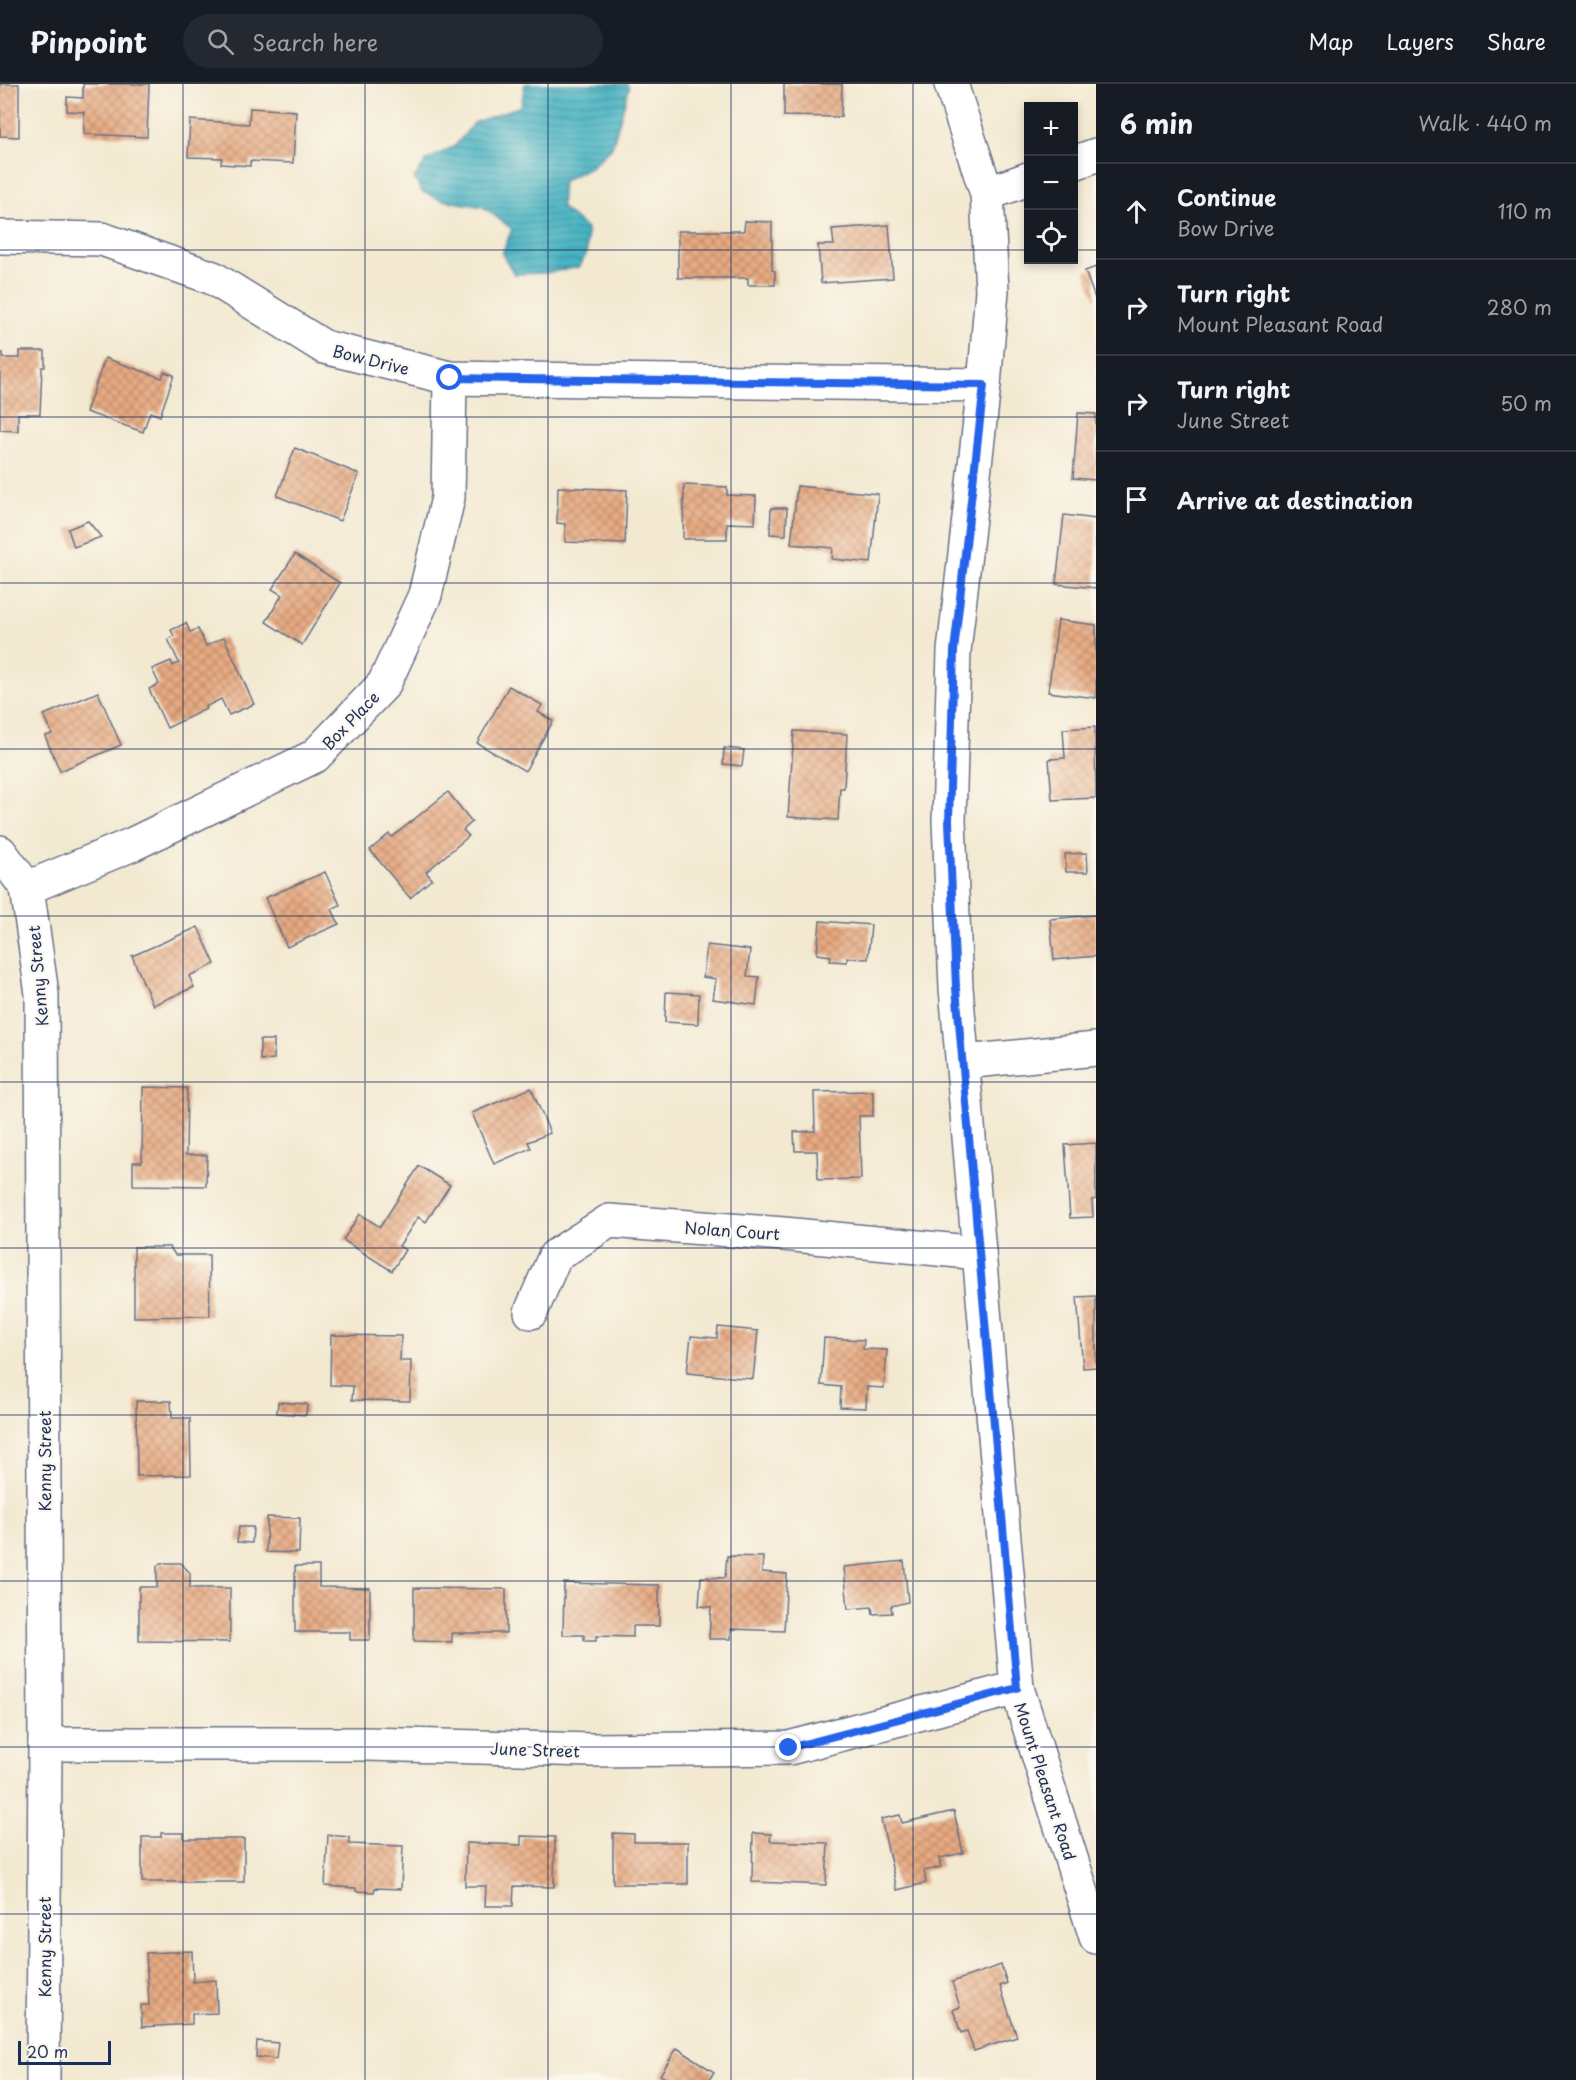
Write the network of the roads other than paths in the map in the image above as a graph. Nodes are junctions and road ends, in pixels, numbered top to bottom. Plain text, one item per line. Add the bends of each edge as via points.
1 (951, 84) edge
2 (1096, 155) edge
3 (1078, 162) edge
4 (1024, 181) edge
5 (987, 194) junction
6 (0, 237) edge
7 (450, 378) junction
8 (984, 385) junction
9 (0, 852) edge
10 (27, 888) junction
11 (1096, 1049) edge
12 (964, 1062) junction
13 (979, 1253) junction
14 (531, 1312) dead end
15 (1017, 1688) junction
16 (45, 1744) junction
17 (1096, 1937) edge
18 (43, 2080) edge

1 - 5 street, Mount Pleasant Road
2 - 3 street
4 - 5 street
5 - 8 street, Mount Pleasant Road via 992,291
6 - 7 street, Bow Drive via 102,239 213,278 324,347
7 - 8 street, Bow Drive
7 - 10 street, Box Place via 448,498 425,595 384,684 315,756 133,844
8 - 12 street, Mount Pleasant Road via 954,651 949,810 956,988
9 - 10 street, Kenny Street
10 - 16 street, Kenny Street via 42,994
11 - 12 street
12 - 13 street, Mount Pleasant Road
13 - 14 street, Nolan Court via 609,1221 555,1256
13 - 15 street, Mount Pleasant Road
15 - 16 street, June Street via 789,1748 591,1750 366,1744
15 - 17 street, Mount Pleasant Road
16 - 18 street, Kenny Street

